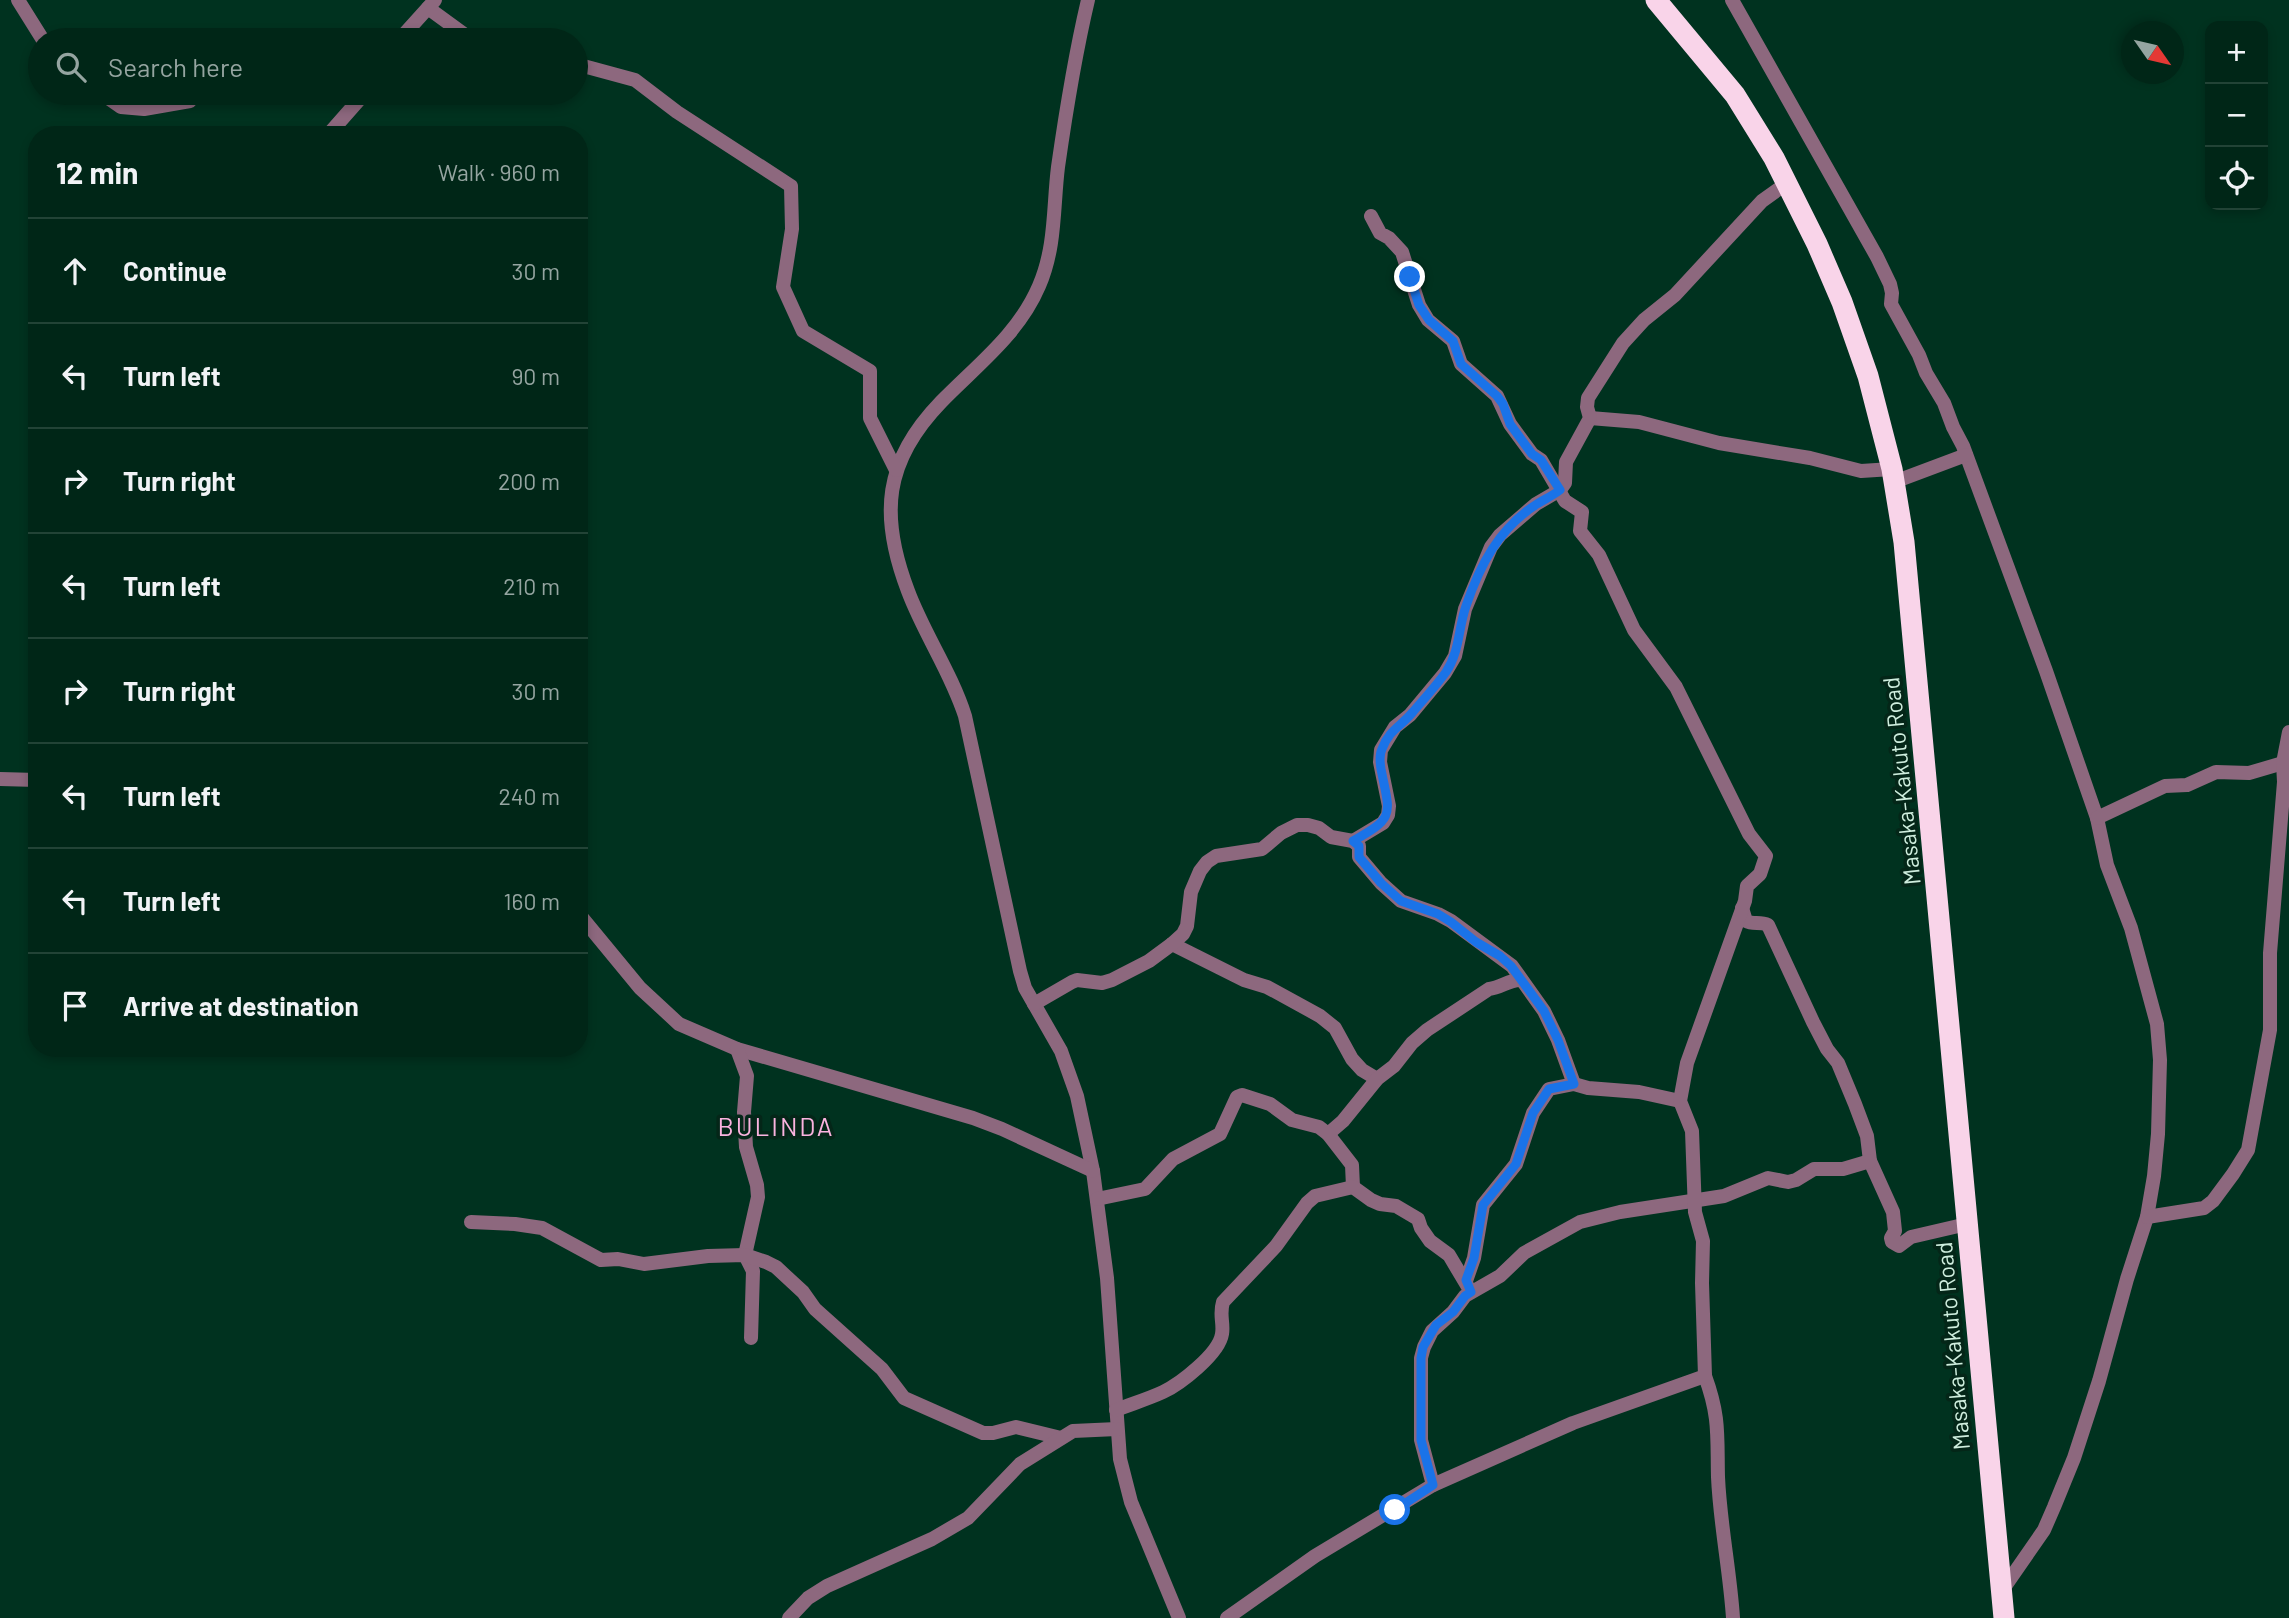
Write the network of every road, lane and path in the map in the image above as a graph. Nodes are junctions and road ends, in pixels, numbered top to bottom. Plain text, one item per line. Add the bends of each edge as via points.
1 (18, 0) edge
2 (1088, 0) edge
3 (1656, 0) edge
4 (1732, 0) edge
5 (432, 4) edge
6 (36, 28) edge
7 (411, 28) edge
8 (458, 28) edge
9 (588, 67) edge
10 (118, 105) edge
11 (164, 105) edge
12 (354, 105) edge
13 (336, 126) edge
14 (1787, 183) junction
15 (1371, 216) dead end
16 (1591, 418) junction
17 (1966, 455) junction
18 (896, 470) junction
19 (1893, 476) junction
20 (1560, 490) junction
21 (2289, 732) edge
22 (2283, 763) junction
23 (0, 779) edge
24 (28, 780) edge
25 (2097, 818) junction
26 (1353, 841) junction
27 (1742, 908) junction
28 (588, 925) edge
29 (1172, 944) junction
30 (1520, 980) junction
31 (1034, 1004) junction
32 (737, 1049) junction
33 (1377, 1079) junction
34 (1574, 1084) junction
35 (1680, 1101) junction
36 (1328, 1134) junction
37 (1870, 1161) junction
38 (1093, 1171) junction
39 (1353, 1187) junction
40 (1097, 1199) junction
41 (1695, 1200) junction
42 (2147, 1217) junction
43 (471, 1222) dead end
44 (1967, 1224) junction
45 (745, 1255) junction
46 (1469, 1286) junction
47 (751, 1338) dead end
48 (1705, 1376) junction
49 (1116, 1410) junction
50 (1117, 1429) junction
51 (1062, 1438) junction
52 (1433, 1485) junction
53 (2001, 1592) junction
54 (789, 1618) edge
55 (1179, 1618) edge
56 (1227, 1618) edge
57 (1733, 1618) edge
58 (2004, 1618) edge

1 - 6 street
2 - 18 street via 1058,168 1053,239 1040,285 999,347 915,432
3 - 14 highway, Masaka-Kakuto Road via 1735,95
4 - 17 street via 1877,257 1892,293 1891,304
5 - 7 street
5 - 8 street
9 - 18 street via 635,80 791,186 792,229 783,287 803,331 870,371 870,418
10 - 11 street
12 - 13 street
14 - 16 street via 1762,201 1684,287 1623,343 1588,398
14 - 19 highway, Masaka-Kakuto Road via 1846,314 1868,376
15 - 20 street via 1380,233 1402,252 1419,305 1429,320 1453,341 1461,364 1497,396 1510,424
16 - 19 street via 1639,422 1718,443
16 - 20 street via 1566,462
17 - 19 street
17 - 25 street
18 - 31 street via 890,508 899,562 908,592 961,705 1020,971
19 - 44 highway, Masaka-Kakuto Road via 1905,542
20 - 26 street via 1536,504 1491,547 1465,609 1455,656 1381,750 1388,814 1383,823
20 - 27 street via 1565,501 1581,512 1580,531 1598,555 1634,630 1675,687 1749,834 1766,856 1760,874 1747,886
21 - 22 street
22 - 25 street via 2249,773 2216,772 2196,782 2165,786
22 - 42 street via 2270,953 2270,1030 2248,1150 2204,1208
23 - 24 street
25 - 42 street via 2159,1040 2158,1134
26 - 29 street via 1297,825 1262,849 1216,856 1200,871 1183,934
26 - 30 street via 1359,846 1359,857 1401,901 1451,922 1500,956
27 - 35 street via 1687,1063
27 - 37 street via 1746,922 1764,923 1770,930 1826,1049 1838,1063 1867,1136
28 - 32 street via 655,1004 679,1024
29 - 31 street via 1112,980 1077,980
29 - 33 street via 1244,980 1267,986 1320,1016 1335,1028 1352,1059
30 - 33 street via 1474,997 1427,1030
30 - 34 street via 1544,1011
31 - 38 street via 1053,1034 1077,1096
32 - 38 street via 973,1118
32 - 45 street via 747,1076 746,1147 758,1197
33 - 36 street
34 - 35 street
34 - 46 street via 1549,1089 1533,1113 1516,1164 1483,1205
35 - 41 street via 1692,1131
36 - 39 street via 1352,1166
36 - 40 street via 1292,1120 1270,1104 1239,1095 1220,1134 1173,1159 1145,1189
37 - 41 street via 1843,1169 1814,1169 1788,1182 1768,1178 1724,1196
37 - 44 street via 1892,1212 1895,1245
38 - 40 street
39 - 46 street via 1418,1219 1430,1241 1449,1255
39 - 49 street via 1315,1196 1307,1203 1276,1246 1223,1302 1219,1314 1222,1333 1212,1354 1164,1392
40 - 49 street via 1112,1325
41 - 46 street via 1580,1222 1524,1253 1500,1276
41 - 48 street via 1703,1241
42 - 53 street via 2074,1458 2044,1530
43 - 45 street via 542,1228 601,1260 644,1264
44 - 53 highway, Masaka-Kakuto Road
45 - 47 street via 753,1271
45 - 51 street via 783,1273 882,1370 904,1398 983,1433 1016,1427
46 - 52 street via 1453,1312 1436,1325 1421,1358 1421,1440
48 - 52 street via 1573,1423
48 - 57 street via 1715,1402
49 - 50 street
50 - 51 street via 1073,1431
50 - 55 street via 1131,1502
51 - 54 street via 1020,1464 961,1522 827,1586
52 - 56 street via 1315,1556
53 - 58 highway, Masaka-Kakuto Road

